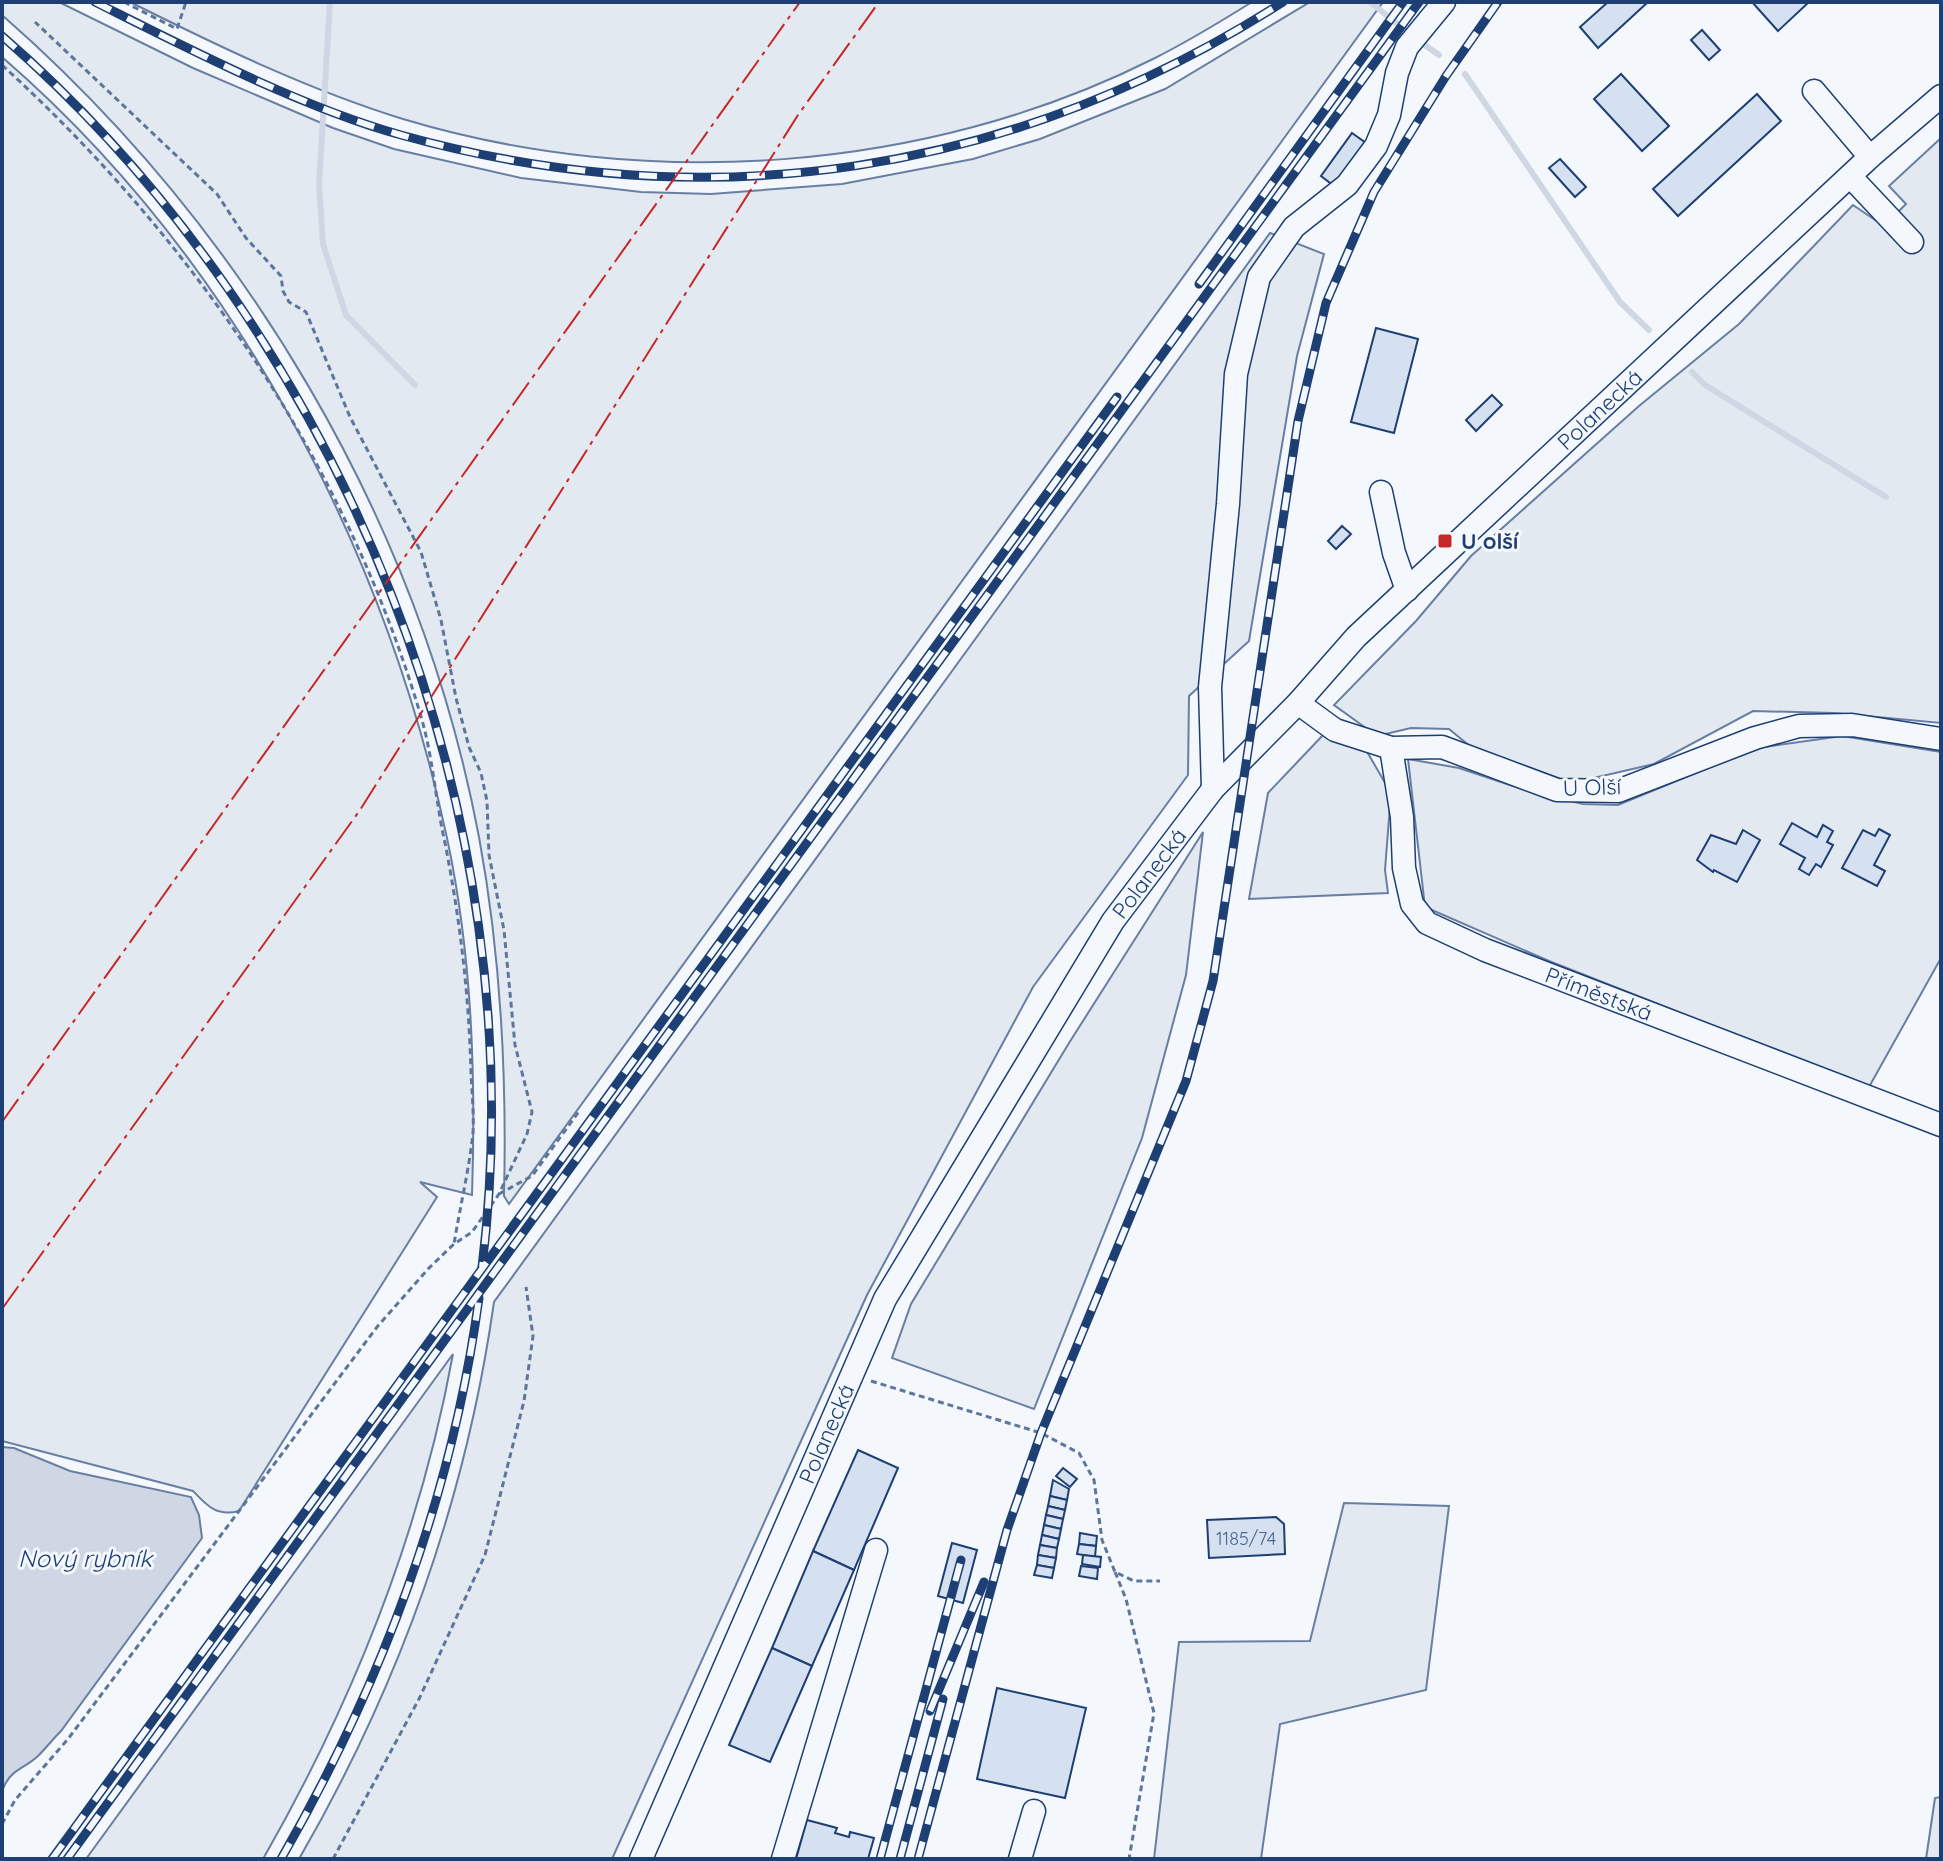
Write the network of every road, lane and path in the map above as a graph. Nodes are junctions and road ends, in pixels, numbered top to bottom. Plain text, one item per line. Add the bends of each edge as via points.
1 (124, 2) edge
2 (186, 2) edge
3 (1444, 2) edge
4 (35, 22) dead end
5 (2, 65) edge
6 (1814, 91) dead end
7 (1941, 96) edge
8 (1870, 157) junction
9 (1850, 176) junction
10 (1912, 242) dead end
11 (1381, 492) dead end
12 (1407, 590) junction
13 (1298, 703) junction
14 (1941, 739) edge
15 (1391, 748) junction
16 (1213, 789) junction
17 (580, 1110) dead end
18 (1941, 1125) edge
19 (499, 1194) junction
20 (454, 1244) junction
21 (526, 1287) dead end
22 (852, 1376) junction
23 (876, 1550) dead end
24 (1115, 1572) junction
25 (1160, 1581) dead end
26 (1034, 1811) dead end
27 (2, 1824) edge
28 (333, 1859) edge
29 (641, 1859) edge
30 (783, 1859) edge
31 (1020, 1859) edge
32 (1129, 1859) edge

1 - 2 path via 177,29
3 - 16 street via 1413,38 1376,146 1347,185 1294,227 1259,277 1236,374 1210,687
4 - 19 path via 217,194 246,238 281,276 289,302 306,312 350,417 421,552 487,801 489,855 504,930 515,1045 532,1112
5 - 20 path via 73,129 182,254 271,382 388,614 423,723 456,898 470,1010 473,1132
6 - 8 street
7 - 8 street, Polanecká
8 - 9 street, Polanecká
9 - 10 street
9 - 12 street, Polanecká
11 - 12 street
12 - 13 street, Polanecká via 1356,637
13 - 15 street, U Olší via 1335,730
13 - 16 street, Polanecká
14 - 15 street, U Olší via 1852,725 1799,726 1618,791 1557,790 1442,747
15 - 18 street, Příměstská via 1404,868 1412,904 1427,923 1500,956
16 - 22 street, Polanecká via 1113,921 885,1299
17 - 19 path via 532,1176
19 - 20 path via 472,1232
20 - 27 path via 377,1327 68,1739 15,1800
21 - 28 path via 533,1336 524,1401 485,1555 420,1697
22 - 24 path via 1041,1433 1079,1453 1094,1480 1102,1540
22 - 29 street, Polanecká
23 - 30 street
24 - 25 path via 1134,1581
24 - 32 path via 1154,1713
26 - 31 street

